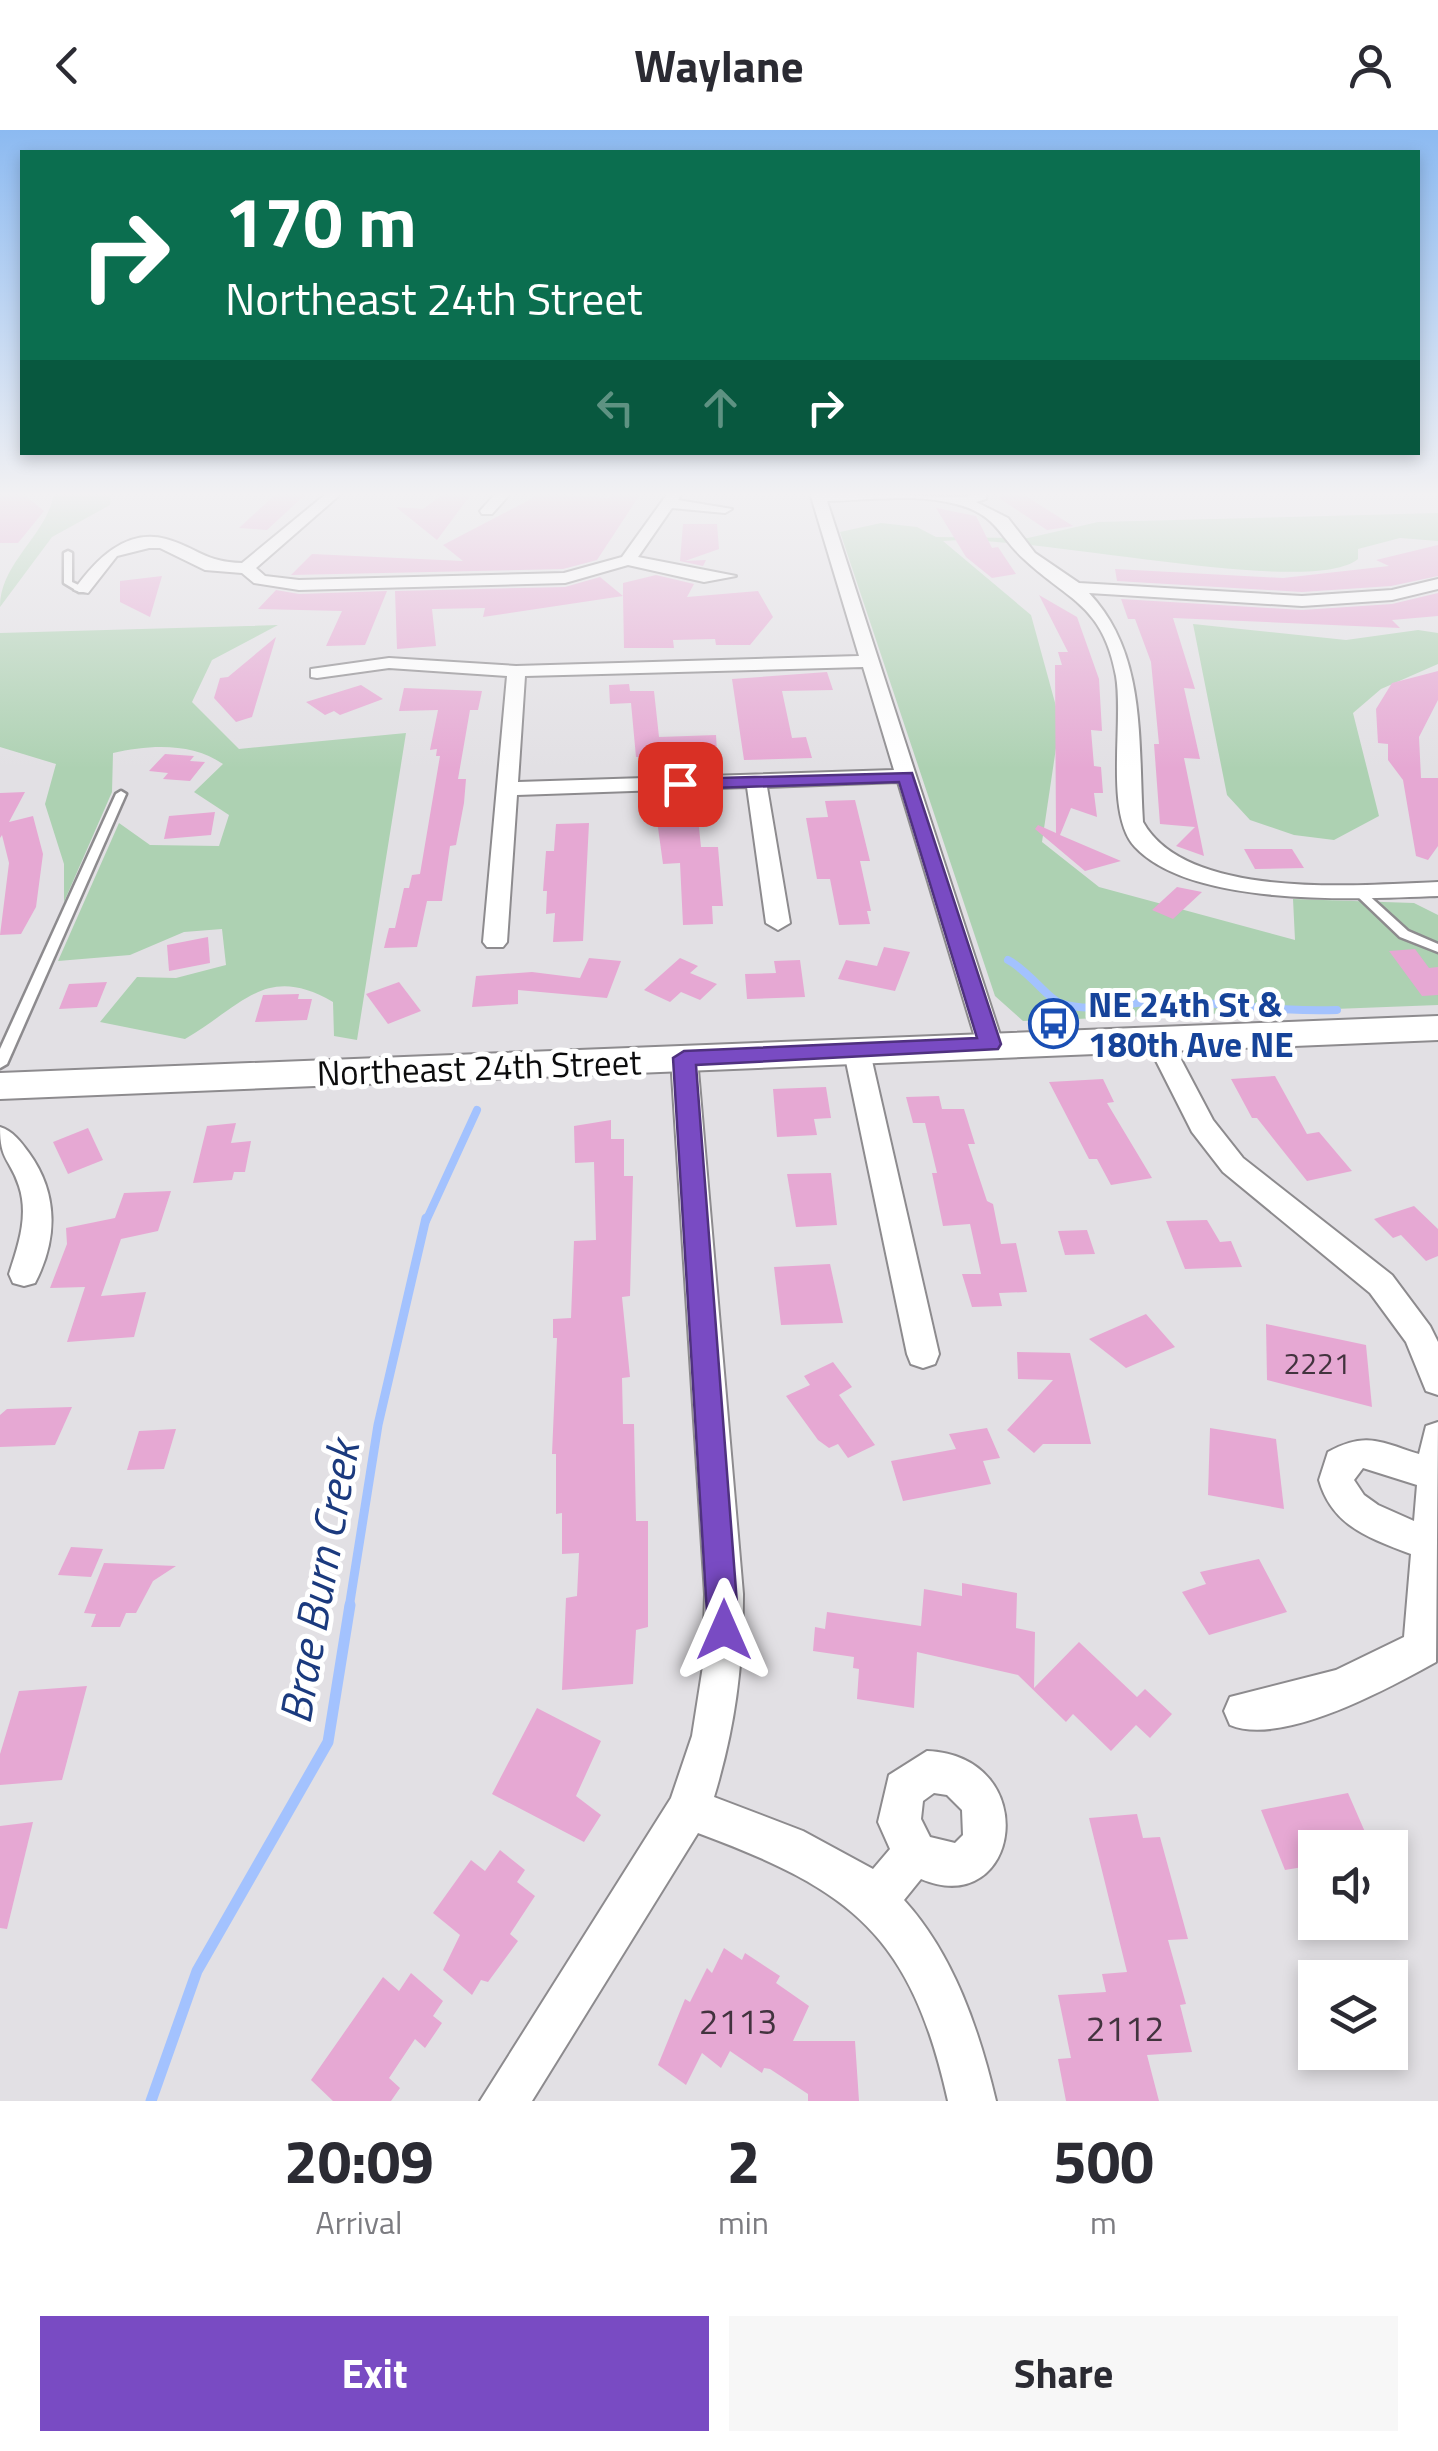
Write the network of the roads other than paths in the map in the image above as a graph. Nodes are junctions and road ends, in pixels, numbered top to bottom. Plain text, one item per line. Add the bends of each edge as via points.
1 (72, 585) edge
2 (86, 585) edge
3 (846, 585) edge
4 (1071, 585) edge
5 (1434, 585) edge
6 (1075, 588) junction
7 (82, 590) joint
8 (870, 661) junction
9 (516, 671) junction
10 (317, 672) dead end
11 (906, 776) junction
12 (756, 782) junction
13 (506, 789) junction
14 (122, 794) dead end
15 (1438, 890) edge
16 (1360, 893) junction
17 (778, 923) dead end
18 (495, 942) dead end
19 (1438, 948) edge
20 (1438, 1028) edge
21 (1158, 1039) junction
22 (990, 1044) junction
23 (857, 1052) junction
24 (684, 1058) junction
25 (0, 1064) edge
26 (0, 1086) edge
27 (0, 1137) edge
28 (24, 1274) dead end
29 (923, 1354) dead end
30 (1438, 1381) edge
31 (1438, 1438) edge
32 (1436, 1475) junction
33 (1430, 1544) junction
34 (1430, 1657) edge
35 (1244, 1711) dead end
36 (690, 1808) junction
37 (915, 1852) dead end
38 (876, 1901) junction
39 (504, 2101) edge
40 (972, 2101) edge

1 - 7 lane
2 - 7 street
3 - 8 street
4 - 6 street
5 - 6 street via 1380,599 1312,604
6 - 16 street via 1114,637 1125,676 1132,822 1144,844 1234,883
8 - 9 street
8 - 11 street
9 - 10 street via 390,662
9 - 13 street
11 - 12 street
11 - 22 street
12 - 13 street
12 - 17 street
13 - 18 street
14 - 25 lane
15 - 16 street
16 - 19 lane via 1404,934
20 - 21 main road, Northeast 24th Street
21 - 22 main road, Northeast 24th Street
21 - 30 street via 1202,1126 1233,1165 1381,1284 1419,1335
22 - 23 main road, Northeast 24th Street
23 - 24 main road, Northeast 24th Street
23 - 29 street
24 - 26 main road, Northeast 24th Street
24 - 36 street via 724,1594 712,1736
27 - 28 street via 38,1191 40,1227
31 - 32 street
32 - 33 street
32 - 33 street via 1360,1452 1336,1472 1341,1494 1358,1512
33 - 34 street
34 - 35 street via 1302,1704
36 - 38 street via 820,1864
36 - 39 street
37 - 38 street
38 - 40 street via 920,1962 954,2029

